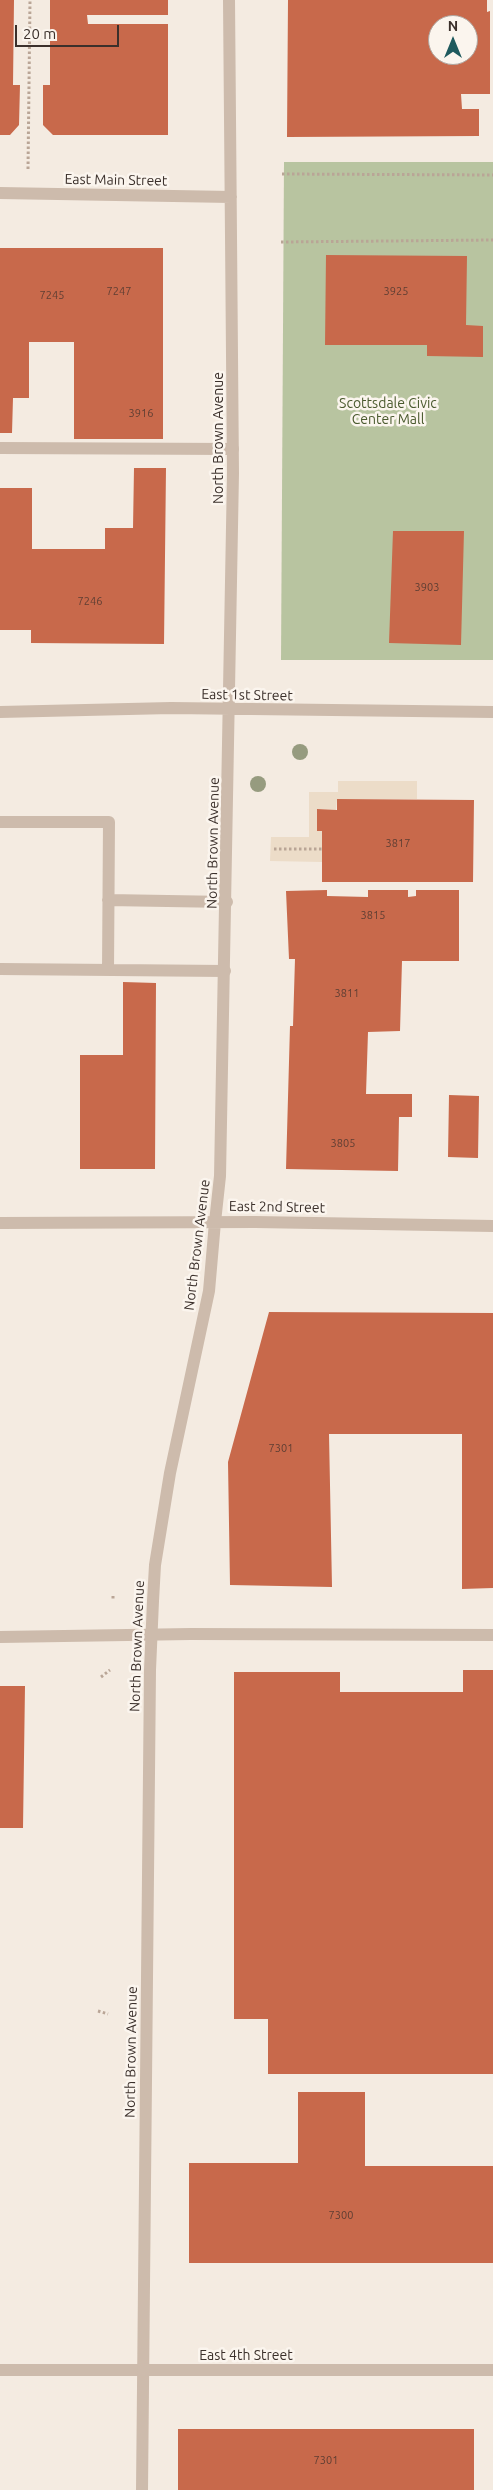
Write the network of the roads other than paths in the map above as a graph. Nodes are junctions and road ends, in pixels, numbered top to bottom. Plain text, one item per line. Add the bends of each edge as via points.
1 (229, 0) edge
2 (0, 193) edge
3 (231, 197) junction
4 (0, 448) edge
5 (233, 449) junction
6 (230, 709) junction
7 (0, 712) edge
8 (493, 712) edge
9 (0, 822) edge
10 (108, 900) junction
11 (227, 902) junction
12 (0, 970) edge
13 (108, 970) junction
14 (225, 971) junction
15 (215, 1222) junction
16 (0, 1223) edge
17 (493, 1226) edge
18 (152, 1635) junction
19 (493, 1635) edge
20 (0, 1637) edge
21 (0, 2370) edge
22 (143, 2370) junction
23 (493, 2370) edge
24 (142, 2490) edge

1 - 3 street, North Brown Avenue
2 - 3 street, East Main Street
3 - 5 street, North Brown Avenue
4 - 5 street
5 - 6 street, North Brown Avenue
6 - 7 street, East 1st Street
6 - 8 street, East 1st Street
6 - 11 street, North Brown Avenue
9 - 10 street via 109,822
10 - 11 street
10 - 13 street
11 - 14 street, North Brown Avenue
12 - 13 street
13 - 14 street
14 - 15 street, North Brown Avenue via 220,1176
15 - 16 street, East 2nd Street
15 - 17 street, East 2nd Street
15 - 18 street, North Brown Avenue via 209,1291 170,1473 157,1556
18 - 19 street
18 - 20 street
18 - 22 street, North Brown Avenue
21 - 22 street, East 4th Street
22 - 23 street, East 4th Street
22 - 24 street, North Brown Avenue

